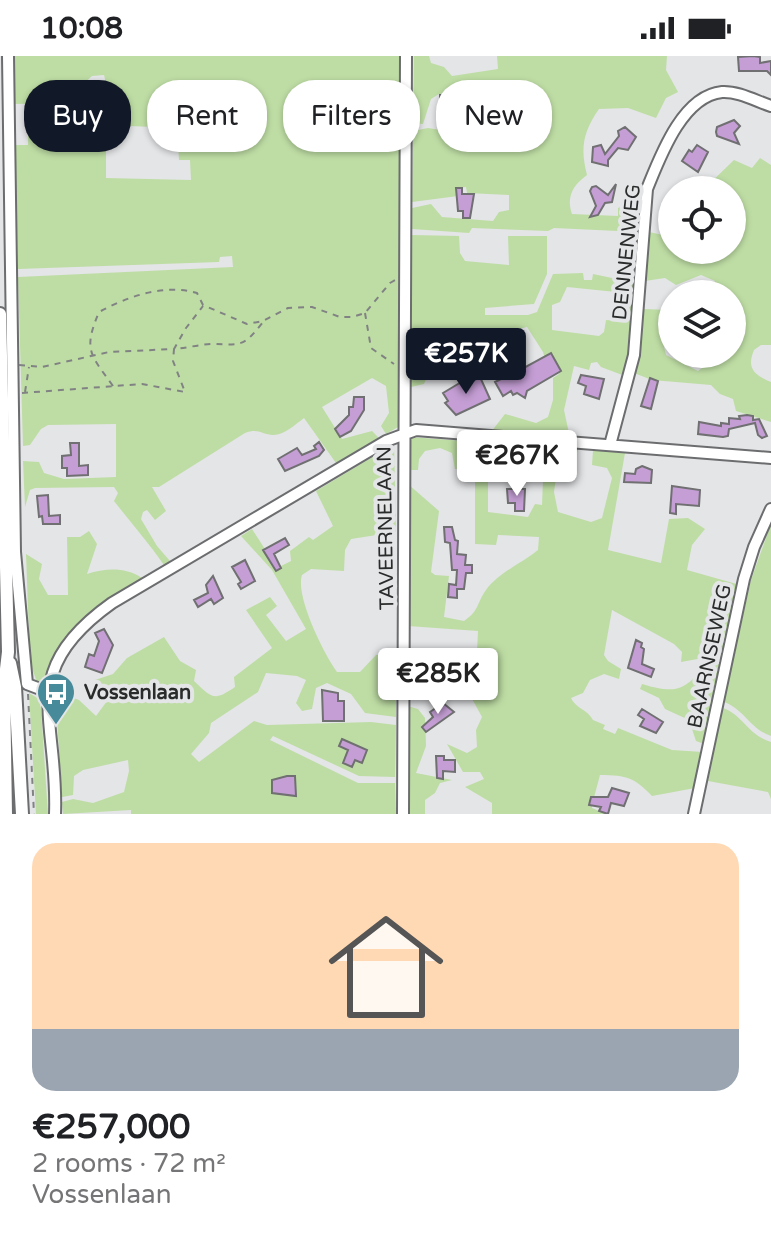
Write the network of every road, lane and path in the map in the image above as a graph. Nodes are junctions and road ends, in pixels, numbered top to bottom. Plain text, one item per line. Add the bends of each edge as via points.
1 (8, 56) edge
2 (406, 56) edge
3 (771, 106) edge
4 (403, 276) junction
5 (203, 305) junction
6 (365, 313) junction
7 (0, 314) edge
8 (263, 321) junction
9 (174, 349) junction
10 (91, 357) junction
11 (14, 365) junction
12 (29, 366) junction
13 (403, 368) junction
14 (113, 386) junction
15 (20, 393) junction
16 (402, 433) junction
17 (610, 445) junction
18 (771, 458) edge
19 (771, 509) edge
20 (8, 652) junction
21 (27, 684) junction
22 (48, 692) junction
23 (6, 814) edge
24 (22, 814) edge
25 (34, 814) edge
26 (55, 814) edge
27 (403, 814) edge
28 (694, 814) edge

1 - 11 street
2 - 4 street, TAVEERNELAAN
3 - 17 street, DENNENWEG via 731,92 710,95 682,119 654,172 647,189 634,355
4 - 6 path via 390,283
4 - 13 street, TAVEERNELAAN
5 - 8 path via 247,324
5 - 9 path
5 - 10 path via 191,291 128,296 99,312 90,334
6 - 8 path via 340,317 312,307 288,308
6 - 13 path via 371,348
7 - 20 main road
8 - 9 path via 248,342
9 - 10 path
9 - 14 path via 185,392 142,384
10 - 12 path
10 - 14 path
11 - 12 path
11 - 15 street
12 - 15 path
13 - 16 street, TAVEERNELAAN
14 - 15 path
15 - 21 street via 15,552
16 - 17 street
16 - 22 street via 94,615 59,654
16 - 27 street, TAVEERNELAAN
17 - 18 street
19 - 28 street, BAARNSEWEG via 744,579
20 - 23 main road
20 - 24 main road
21 - 22 street
21 - 25 path
22 - 26 street

